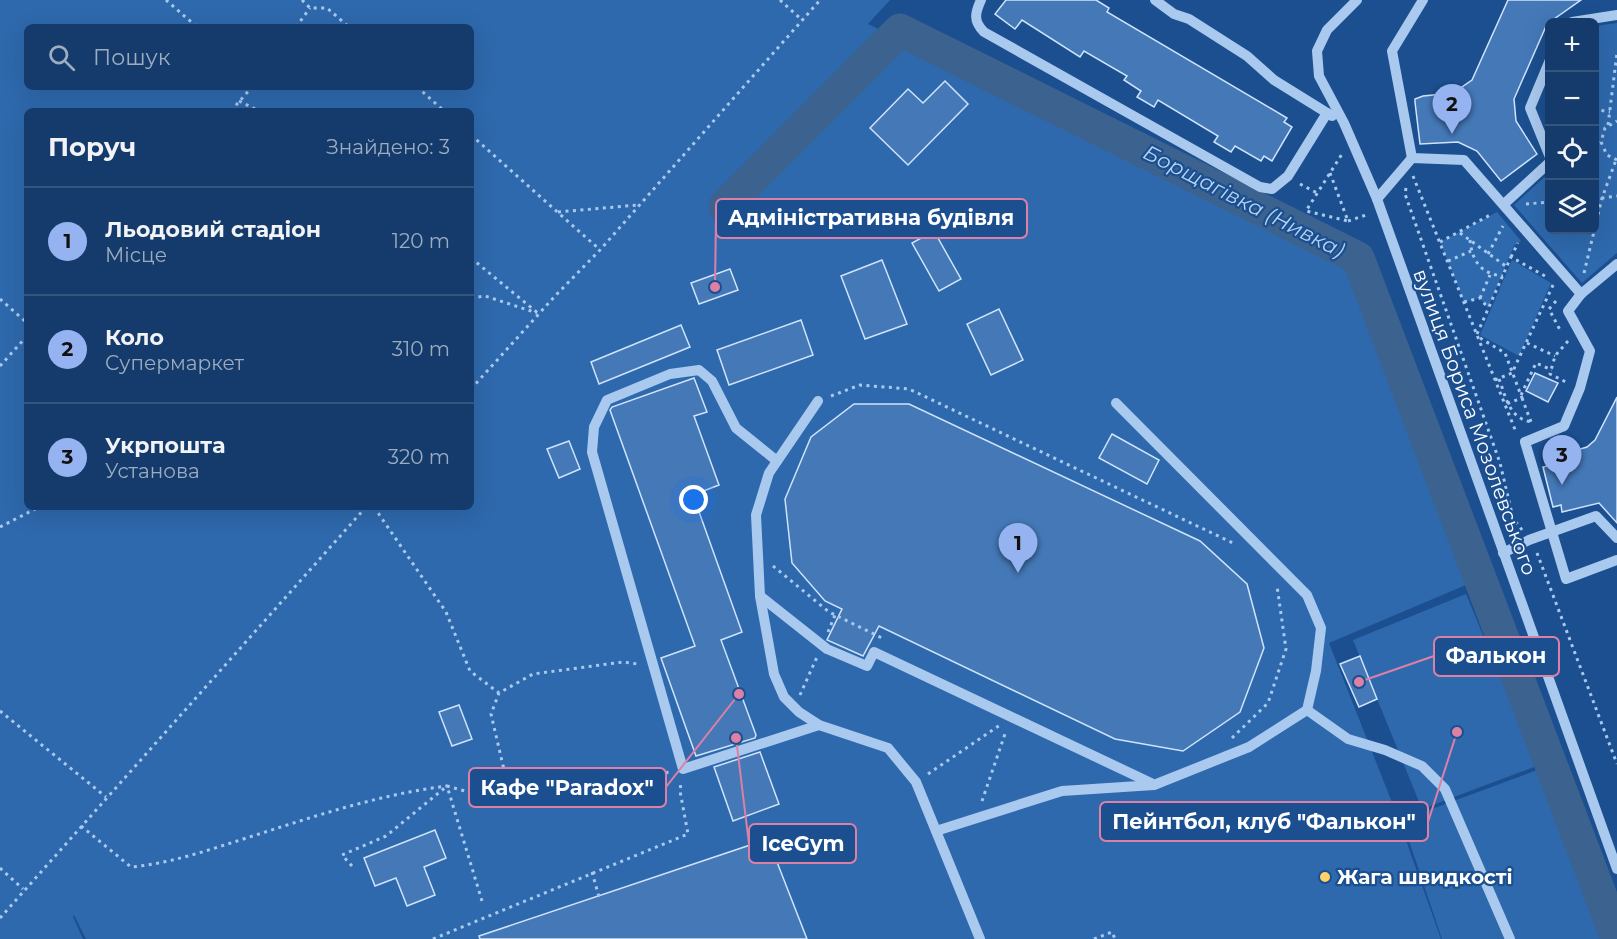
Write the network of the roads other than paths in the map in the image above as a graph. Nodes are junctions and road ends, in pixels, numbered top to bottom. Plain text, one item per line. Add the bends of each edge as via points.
1 (981, 0) edge
2 (1155, 0) edge
3 (1357, 0) edge
4 (1423, 0) edge
5 (1617, 15) edge
6 (1598, 18) edge
7 (1545, 72) edge
8 (1322, 110) junction
9 (1344, 123) junction
10 (1545, 145) edge
11 (1412, 158) junction
12 (1545, 167) edge
13 (1377, 199) junction
14 (1500, 208) junction
15 (1617, 264) edge
16 (1581, 288) junction
17 (819, 401) road end
18 (1116, 403) dead end
19 (777, 461) junction
20 (1551, 532) junction
21 (1617, 537) edge
22 (1503, 553) junction
23 (1617, 560) edge
24 (760, 596) junction
25 (1307, 710) junction
26 (819, 725) junction
27 (1154, 785) junction
28 (936, 831) junction
29 (1617, 869) edge
30 (980, 939) edge
31 (1510, 939) edge

1 - 8 street via 975,17 984,32 1260,188 1272,189 1288,176 1319,125
2 - 8 street via 1247,56 1274,80
3 - 9 street, вулиця Бориса Мозолевського via 1327,30 1317,51 1319,76
4 - 11 street via 1392,51
5 - 6 street
7 - 10 street via 1530,108
8 - 9 street
9 - 13 street, вулиця Бориса Мозолевського
11 - 13 street
11 - 14 street via 1464,160
12 - 14 street
13 - 22 street, вулиця Бориса Мозолевського
14 - 16 street
15 - 16 street
16 - 20 street via 1568,311 1590,351 1580,388 1564,426 1525,442
17 - 19 street
18 - 25 street via 1307,594 1321,628
19 - 24 street via 769,472 756,515
19 - 26 street via 736,428 712,381 699,370 670,374 607,400 594,427 592,452 683,769
20 - 21 street via 1596,516
20 - 22 street
20 - 23 street via 1566,579
22 - 29 street, вулиця Бориса Мозолевського
24 - 26 street via 774,674 784,697
24 - 27 street via 822,645 867,666 874,652
25 - 27 street via 1249,747
25 - 31 street via 1348,739 1422,766 1444,789
26 - 28 street via 888,748 916,782
27 - 28 street via 1062,791
28 - 30 street

